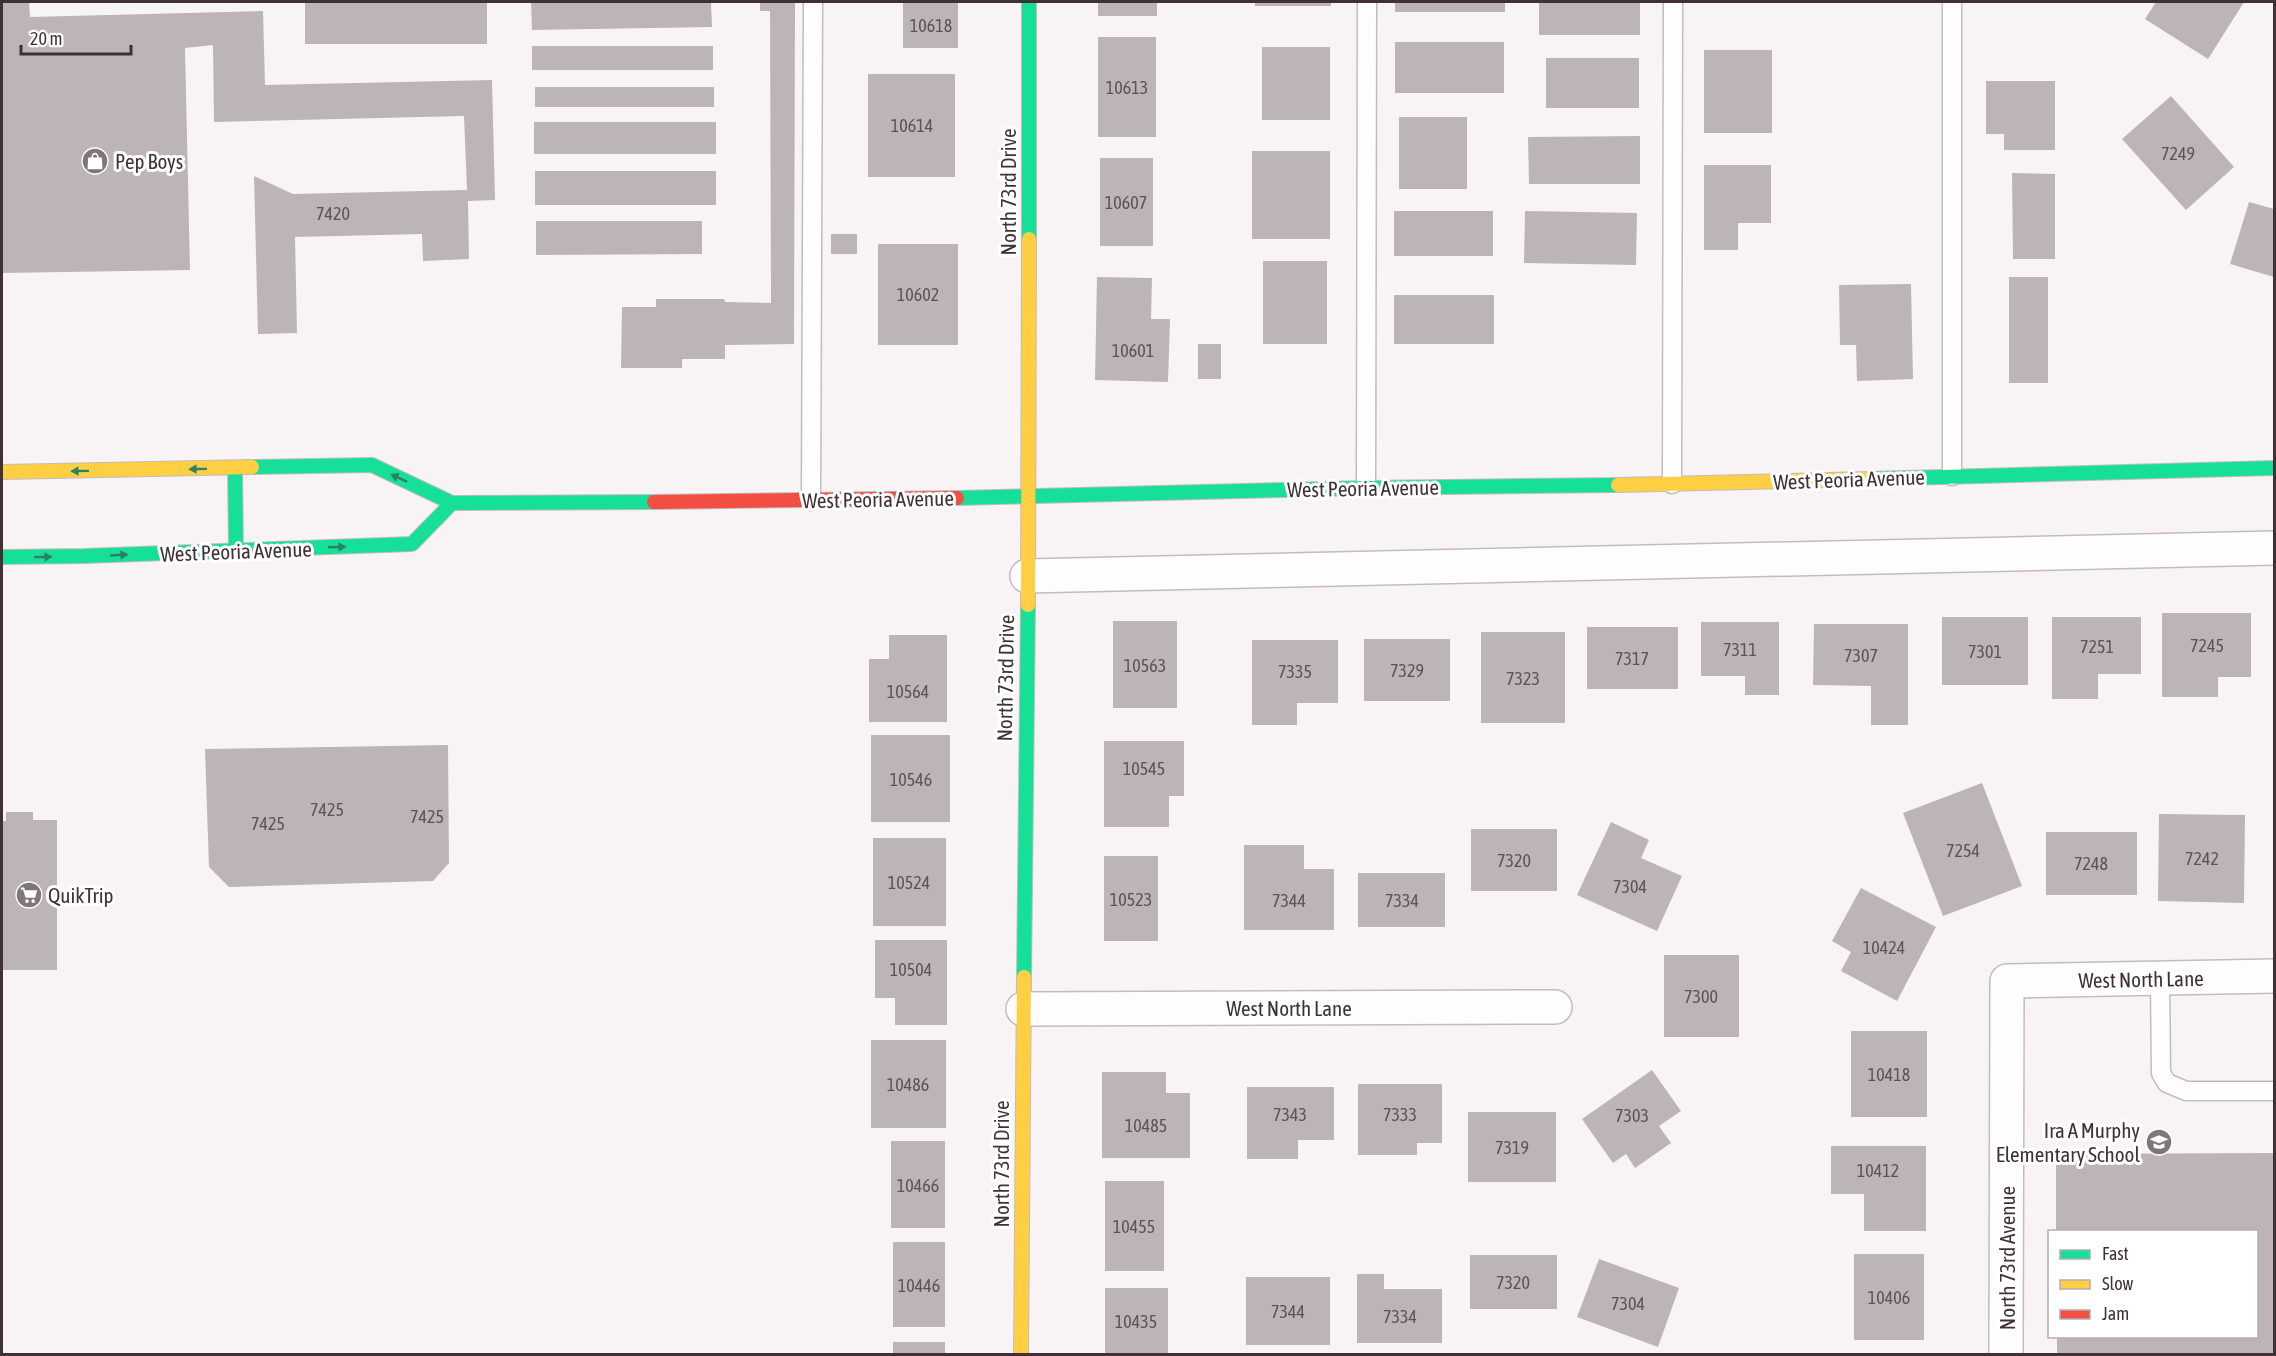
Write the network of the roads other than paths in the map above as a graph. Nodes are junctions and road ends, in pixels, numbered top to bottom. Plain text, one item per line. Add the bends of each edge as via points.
1 (813, 2) edge
2 (1029, 2) edge
3 (1367, 2) edge
4 (1673, 2) edge
5 (1952, 2) edge
6 (235, 468) junction
7 (2274, 468) edge
8 (2, 472) edge
9 (1952, 476) junction
10 (1672, 484) junction
11 (1366, 488) junction
12 (1027, 495) junction
13 (811, 501) junction
14 (452, 503) junction
15 (2274, 548) edge
16 (236, 551) junction
17 (2, 557) edge
18 (1027, 576) junction
19 (2274, 976) edge
20 (2160, 978) junction
21 (2007, 981) joint
22 (1555, 1007) dead end
23 (1023, 1009) junction
24 (2274, 1091) edge
25 (1021, 1354) edge
26 (2006, 1354) edge

1 - 13 lane
2 - 12 main road, North 73rd Drive
3 - 11 lane
4 - 10 lane
5 - 9 lane
6 -> 8 main road, West Peoria Avenue
14 -> 6 main road, West Peoria Avenue via 372,465
6 - 16 main road
7 - 9 main road, West Peoria Avenue
9 - 10 main road, West Peoria Avenue
10 - 11 main road, West Peoria Avenue
11 - 12 main road, West Peoria Avenue
12 - 13 main road, West Peoria Avenue
12 - 18 main road, North 73rd Drive
13 - 14 main road, West Peoria Avenue
16 -> 14 main road, West Peoria Avenue via 412,544
15 - 18 street
17 -> 16 main road, West Peoria Avenue
18 - 23 main road, North 73rd Drive
19 - 20 street, West North Lane
20 - 21 street, West North Lane
20 - 24 lane via 2161,1073 2167,1083 2186,1091
21 - 26 street, North 73rd Avenue
22 - 23 street, West North Lane
23 - 25 main road, North 73rd Drive

